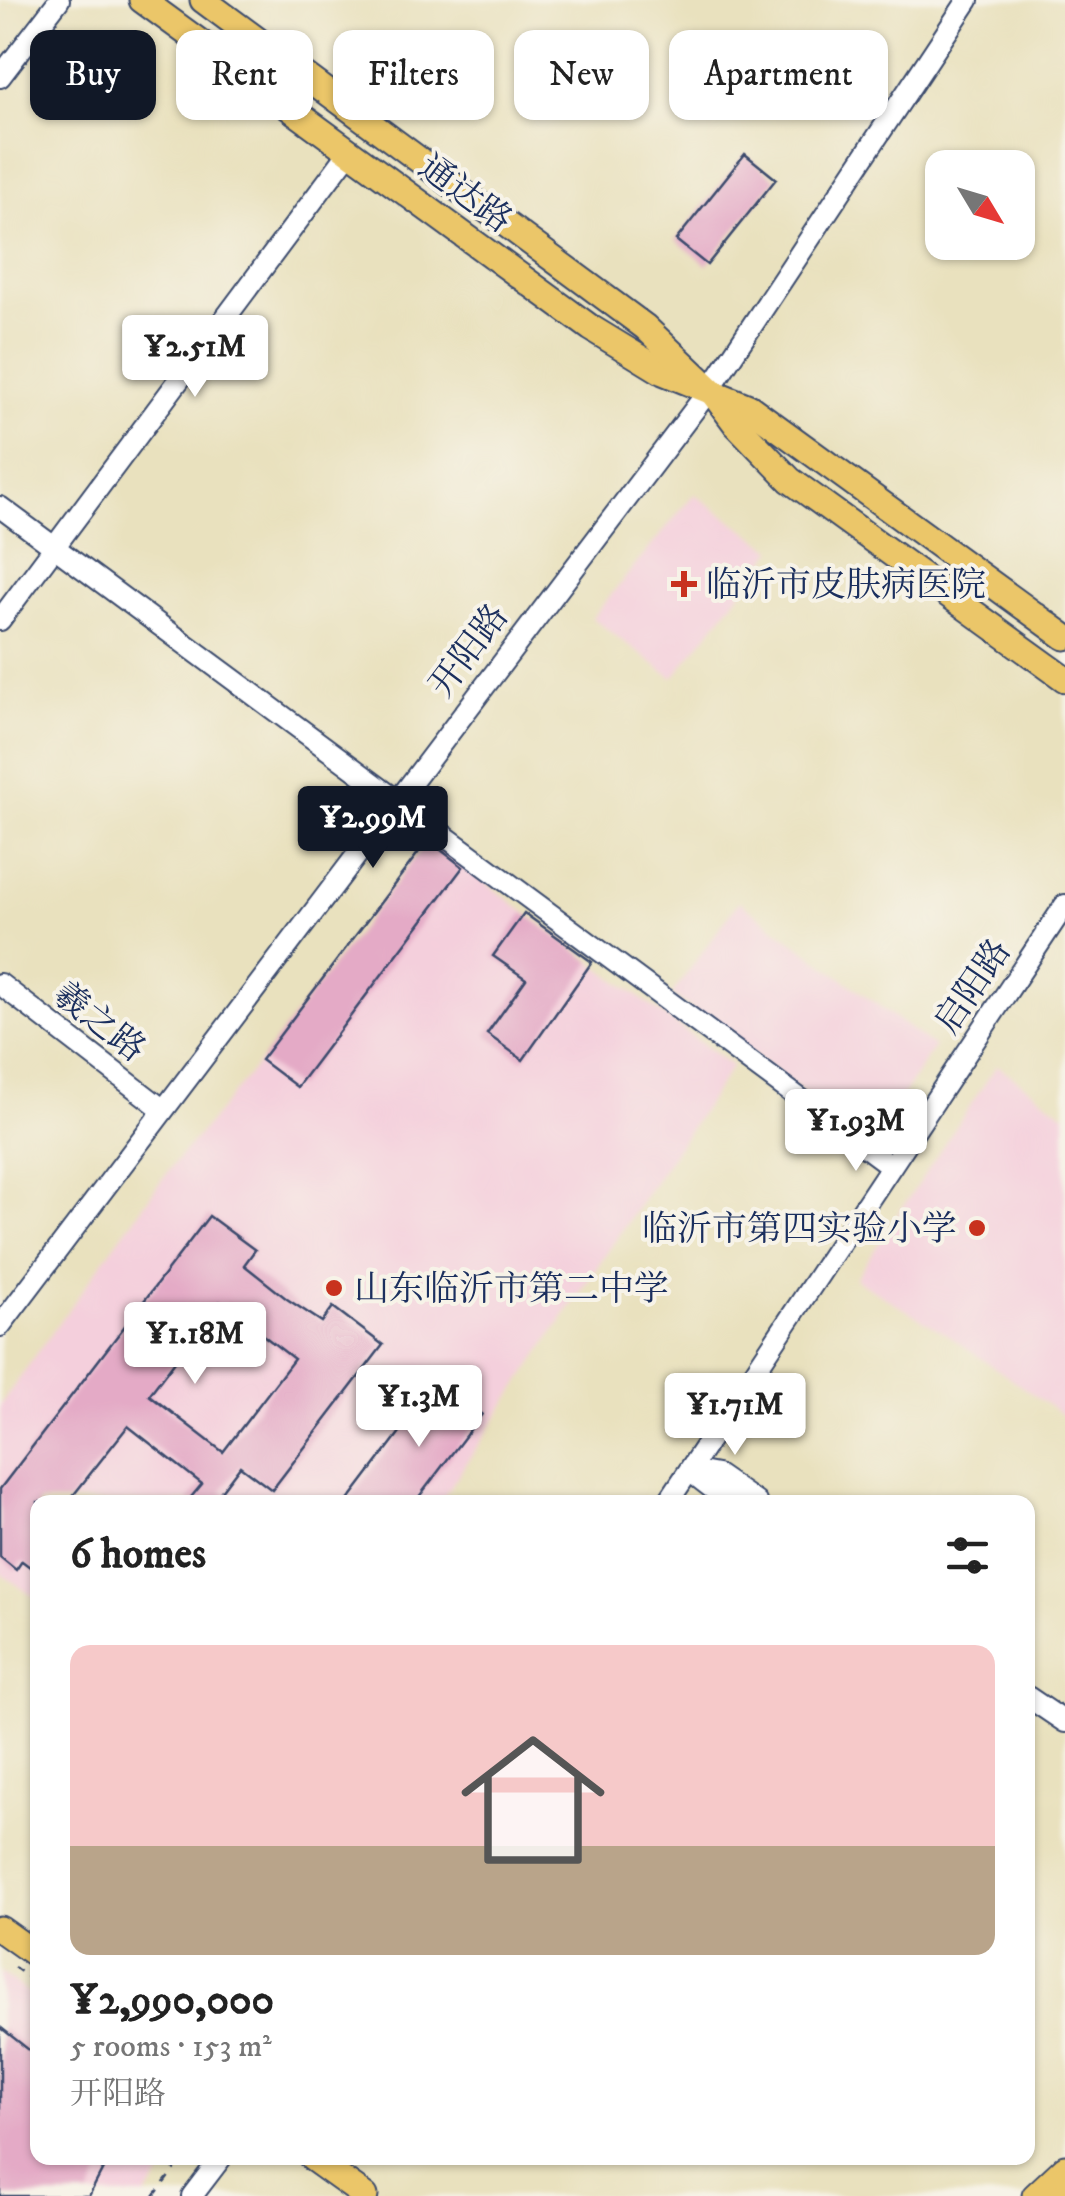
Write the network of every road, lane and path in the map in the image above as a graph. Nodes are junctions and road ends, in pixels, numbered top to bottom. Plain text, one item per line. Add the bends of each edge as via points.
1 (59, 0) edge
2 (142, 0) edge
3 (203, 0) edge
4 (968, 0) edge
5 (0, 77) edge
6 (350, 151) junction
7 (710, 389) junction
8 (0, 507) edge
9 (54, 548) junction
10 (0, 620) edge
11 (1065, 637) edge
12 (1065, 679) edge
13 (394, 801) junction
14 (1065, 905) edge
15 (0, 984) edge
16 (161, 1108) junction
17 (891, 1166) junction
18 (0, 1326) edge
19 (690, 1470) junction
20 (673, 1495) edge
21 (679, 1495) edge
22 (721, 1495) edge
23 (746, 1495) edge
24 (1035, 1702) edge
25 (1065, 1722) edge
26 (0, 1929) edge
27 (30, 1950) edge
28 (12, 1965) dead end
29 (30, 1978) edge
30 (178, 2165) edge
31 (216, 2165) edge
32 (322, 2165) edge
33 (1065, 2170) edge
34 (154, 2196) edge
35 (192, 2196) edge
36 (365, 2196) edge
37 (1035, 2196) edge
38 (1046, 2196) edge

1 - 5 street
2 - 6 main road, 通达路
3 - 7 main road, 通达路 via 645,327
4 - 7 street, 开阳路
6 - 7 main road, 通达路 via 591,328 664,372
6 - 9 street
7 - 11 main road, 通达路 via 813,451
7 - 12 main road, 通达路 via 790,480
7 - 13 street, 开阳路
8 - 9 street
9 - 10 street
9 - 13 street
13 - 16 street, 开阳路
13 - 17 street
14 - 17 street, 启阳路
15 - 16 street, 羲之路
16 - 18 street, 开阳路
17 - 19 street, 启阳路
19 - 20 street, 启阳路
19 - 21 street
19 - 22 street
19 - 23 street via 717,1475
24 - 25 street
26 - 27 main road
28 - 29 path
30 - 34 path
31 - 35 street
32 - 36 main road
33 - 37 main road
33 - 38 main road

